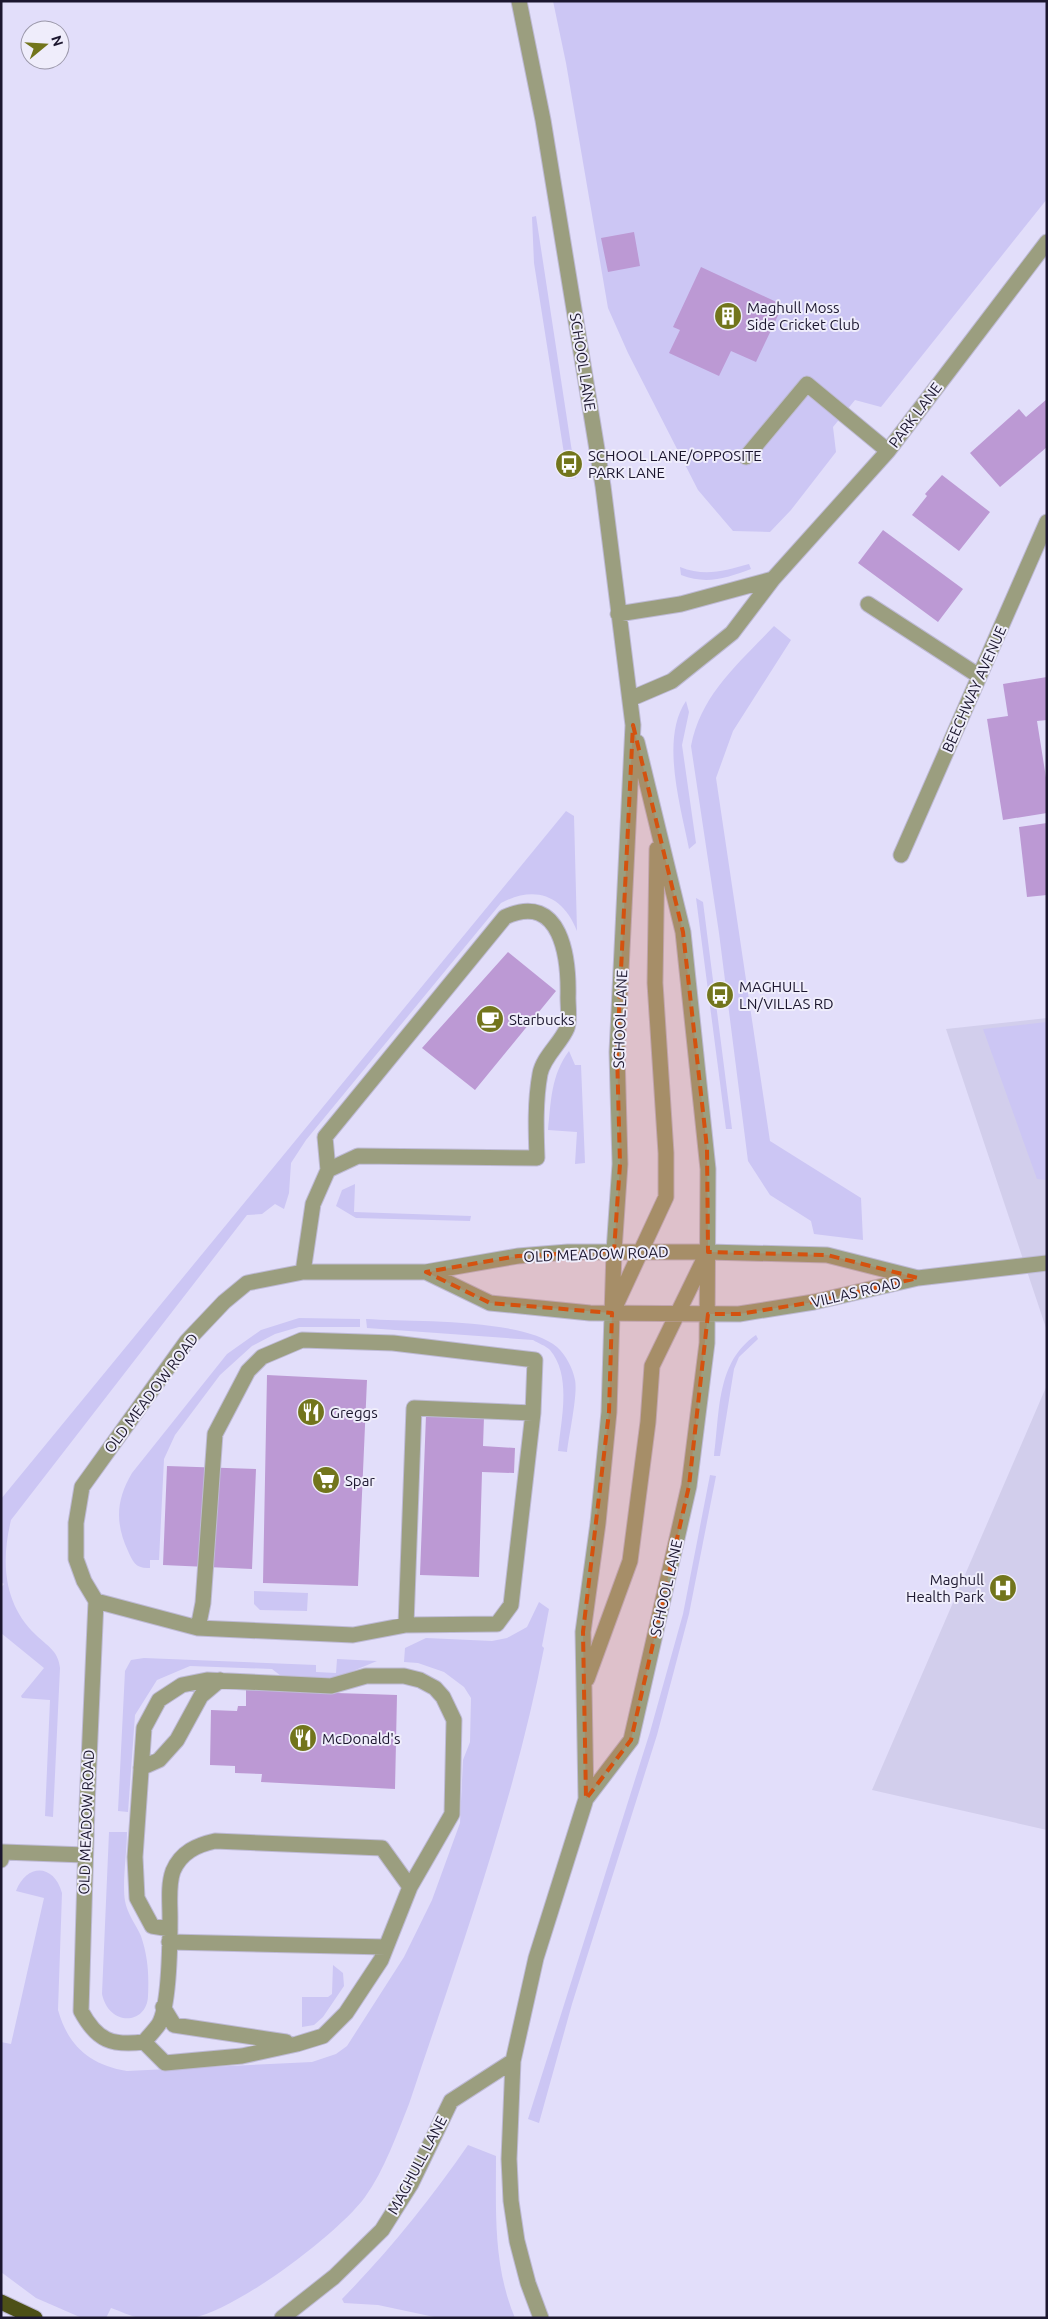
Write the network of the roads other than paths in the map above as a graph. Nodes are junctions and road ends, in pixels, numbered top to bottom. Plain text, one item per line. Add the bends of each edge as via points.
1 (519, 1) edge
2 (1047, 242) edge
3 (888, 451) junction
4 (746, 457) dead end
5 (1047, 522) edge
6 (773, 579) junction
7 (868, 604) dead end
8 (618, 614) junction
9 (979, 676) junction
10 (630, 699) junction
11 (633, 725) junction
12 (657, 828) junction
13 (901, 855) dead end
14 (328, 1170) junction
15 (614, 1251) junction
16 (641, 1252) junction
17 (708, 1252) junction
18 (1047, 1263) edge
19 (303, 1272) junction
20 (426, 1272) junction
21 (918, 1278) junction
22 (612, 1313) junction
23 (677, 1313) junction
24 (708, 1314) junction
25 (533, 1413) junction
26 (96, 1601) junction
27 (406, 1625) junction
28 (198, 1628) junction
29 (220, 1680) junction
30 (584, 1689) junction
31 (141, 1768) junction
32 (586, 1799) junction
33 (2, 1852) edge
34 (85, 1855) junction
35 (410, 1887) junction
36 (170, 1936) junction
37 (386, 1947) junction
38 (163, 2008) junction
39 (144, 2042) junction
40 (297, 2044) junction
41 (513, 2061) junction
42 (1, 2302) edge
43 (35, 2318) edge
44 (282, 2318) edge
45 (541, 2318) edge

1 - 8 street, SCHOOL LANE via 543,120 603,486
2 - 3 street, PARK LANE
3 - 4 street via 807,384
3 - 6 street, PARK LANE
5 - 9 street, BEECHWAY AVENUE
6 - 8 street via 680,604
6 - 10 street, PARK LANE via 732,633 672,681
7 - 9 street
8 - 10 street, SCHOOL LANE
9 - 13 street, BEECHWAY AVENUE
10 - 11 street, SCHOOL LANE
11 - 12 street, SCHOOL LANE
11 - 15 street, SCHOOL LANE via 618,1052 620,1164
12 - 16 street, SCHOOL LANE via 655,983 666,1197
12 - 17 street, SCHOOL LANE via 683,932 707,1148
14 - 14 street via 325,1137 505,917 530,911 552,922 564,945 568,1027 540,1072 537,1158 358,1156
14 - 19 street via 313,1204
15 - 16 street, OLD MEADOW ROAD
15 - 20 street, OLD MEADOW ROAD via 518,1256
15 - 22 street, SCHOOL LANE
16 - 17 street, OLD MEADOW ROAD
16 - 22 street, SCHOOL LANE
17 - 21 street, VILLAS ROAD via 827,1255
17 - 23 street, SCHOOL LANE
17 - 24 street, SCHOOL LANE
18 - 21 street
19 - 20 street, OLD MEADOW ROAD
19 - 26 street, OLD MEADOW ROAD via 247,1283 224,1302 187,1341 82,1487 76,1523 76,1559
20 - 22 street, OLD MEADOW ROAD via 490,1303
21 - 24 street, VILLAS ROAD via 806,1303 739,1314
22 - 23 street, VILLAS ROAD
22 - 30 street, SCHOOL LANE via 610,1412 583,1632
23 - 24 street, VILLAS ROAD
23 - 30 street, SCHOOL LANE via 652,1366 630,1561
24 - 32 street, SCHOOL LANE via 689,1486 631,1740
25 - 27 street via 511,1605 497,1624
25 - 27 street via 414,1408
25 - 28 street via 535,1360 393,1343 302,1340 262,1358 248,1371 215,1434 203,1603
26 - 28 street
26 - 34 street, OLD MEADOW ROAD
27 - 28 street via 353,1635
29 - 31 street via 201,1696 177,1740 159,1760
29 - 31 street via 182,1685 159,1700 144,1728
29 - 35 street via 331,1686 366,1676 404,1676 420,1680 444,1697 454,1720 452,1814
30 - 32 street, SCHOOL LANE
31 - 36 street via 135,1857 137,1898 152,1926
32 - 41 street via 536,1958
33 - 34 street
34 - 39 street, OLD MEADOW ROAD via 81,2011 100,2036 121,2045
35 - 36 street via 382,1848 215,1841 187,1852 174,1870 170,1881
35 - 37 street
36 - 37 street
36 - 38 street
37 - 40 street via 346,2013 323,2036
38 - 39 street via 159,2023
38 - 40 street via 174,2025
39 - 40 street via 165,2063 242,2056
41 - 44 street, MAGHULL LANE via 450,2101 411,2184 382,2230 334,2277
41 - 45 street via 509,2159 511,2201 519,2250
42 - 43 highway

